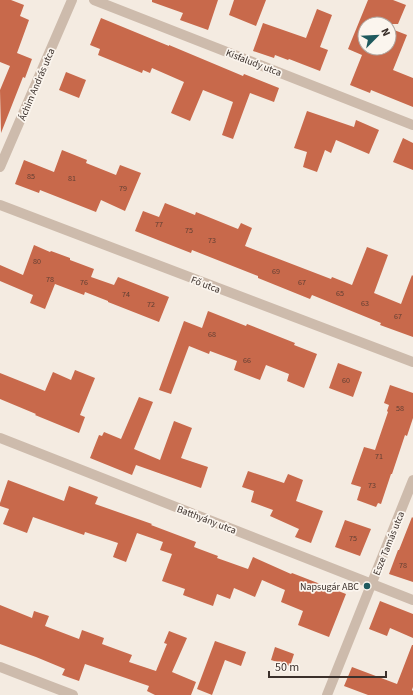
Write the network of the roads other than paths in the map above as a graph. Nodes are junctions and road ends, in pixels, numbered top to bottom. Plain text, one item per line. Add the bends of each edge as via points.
1 (72, 0) edge
2 (94, 0) edge
3 (413, 125) edge
4 (0, 168) edge
5 (0, 205) edge
6 (413, 362) edge
7 (0, 438) edge
8 (413, 480) edge
9 (372, 584) junction
10 (413, 600) edge
11 (0, 667) edge
12 (73, 695) edge
13 (327, 695) edge

1 - 4 street, Áchim András utca
2 - 3 street, Kisfaludy utca
5 - 6 street, Fő utca
7 - 9 street, Batthyány utca
8 - 9 street, Esze Tamás utca
9 - 10 street, Batthyány utca
9 - 13 street, Esze Tamás utca
11 - 12 street

